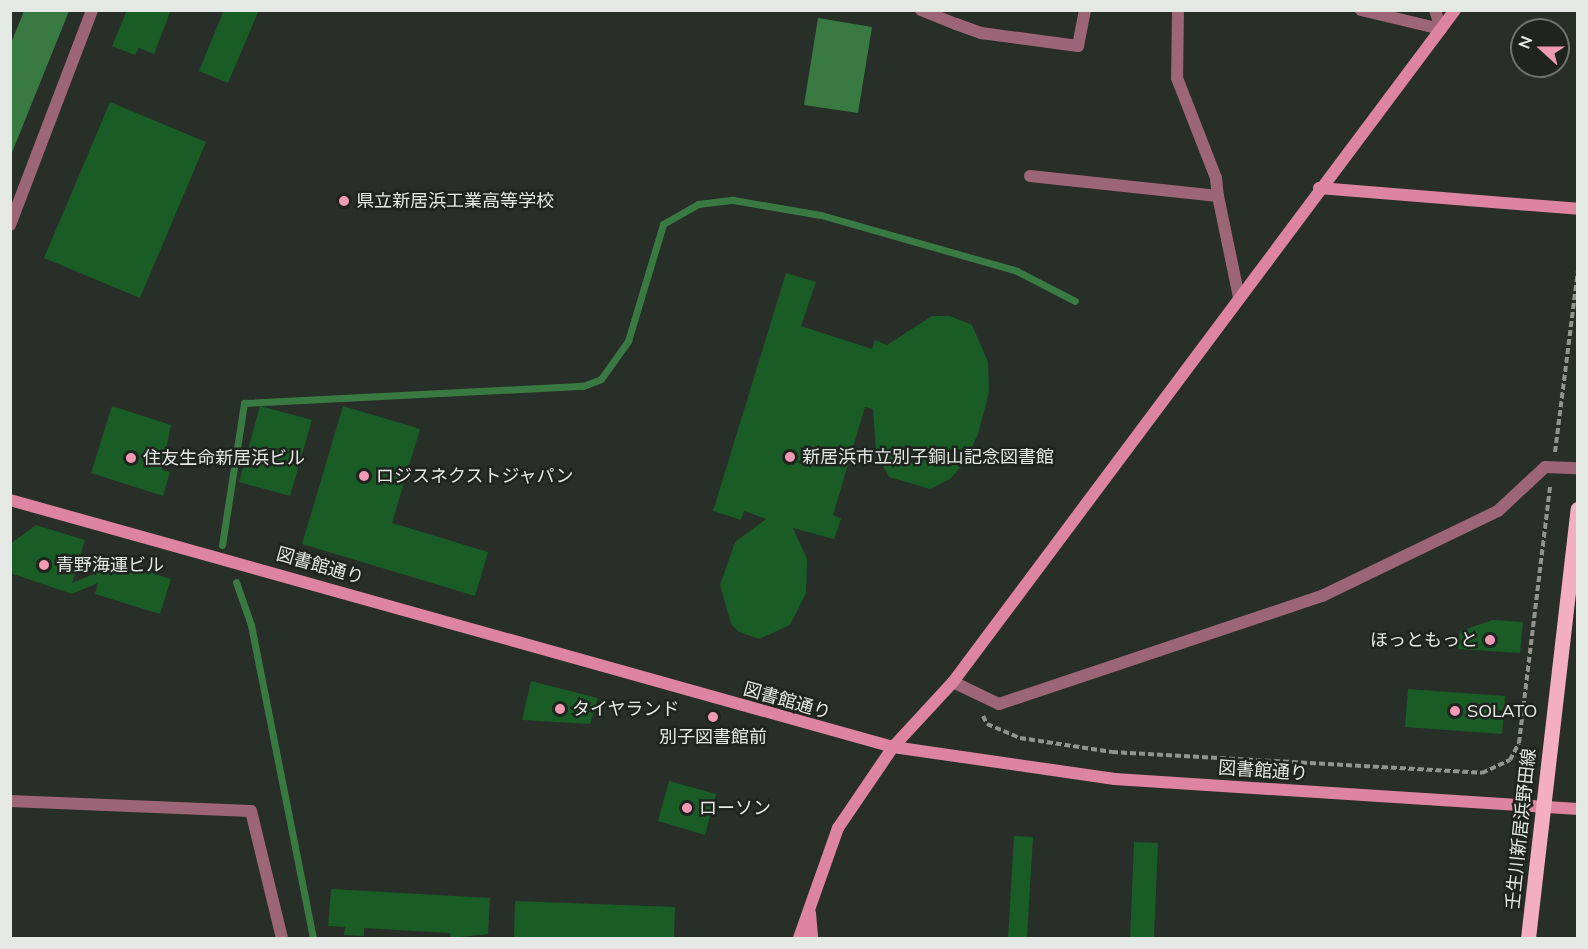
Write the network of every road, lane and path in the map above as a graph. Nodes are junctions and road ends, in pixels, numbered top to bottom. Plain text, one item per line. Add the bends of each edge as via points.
1 (92, 10) edge
2 (921, 10) edge
3 (1085, 10) edge
4 (1178, 10) edge
5 (1361, 10) edge
6 (1435, 10) edge
7 (1455, 10) edge
8 (1441, 29) junction
9 (1030, 176) dead end
10 (1319, 188) junction
11 (1218, 196) junction
12 (1578, 208) edge
13 (10, 225) edge
14 (1578, 271) edge
15 (1239, 297) junction
16 (1553, 467) junction
17 (1578, 468) edge
18 (10, 500) edge
19 (1578, 509) edge
20 (953, 682) junction
21 (971, 694) junction
22 (893, 747) junction
23 (10, 801) edge
24 (1542, 808) junction
25 (1578, 809) edge
26 (810, 908) junction
27 (282, 939) edge
28 (799, 939) edge
29 (812, 939) edge
30 (1528, 939) edge

1 - 13 street
2 - 3 street via 981,33 1078,46
4 - 11 street via 1177,78 1215,178
5 - 8 street
6 - 8 street
7 - 8 street
8 - 10 street
9 - 11 street
10 - 12 street
10 - 15 street
11 - 15 street
14 - 16 path
15 - 20 street
16 - 17 street
16 - 21 street via 1545,467 1498,511 1348,586 999,704
16 - 21 path via 1519,743 1510,760 1482,773 1101,750 1020,738 987,724
18 - 22 street, 図書館通り
19 - 24 main road, 壬生川新居浜野田線
20 - 21 street
20 - 22 street
22 - 24 street, 図書館通り via 1115,779
22 - 26 street via 838,828
23 - 27 street via 251,811
24 - 25 street, 図書館通り
24 - 30 main road, 壬生川新居浜野田線
26 - 28 street
26 - 29 street

